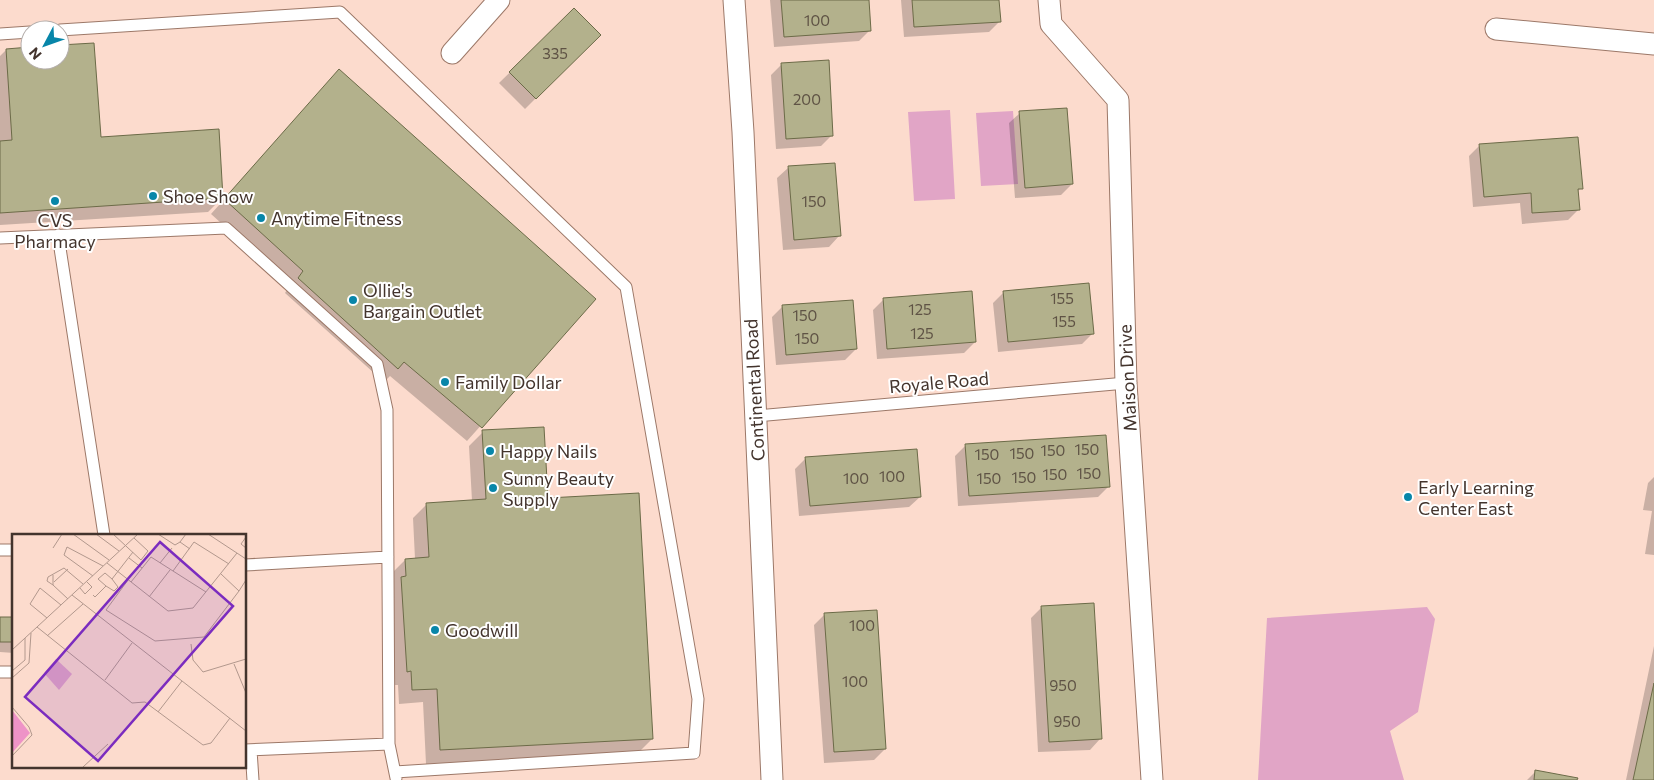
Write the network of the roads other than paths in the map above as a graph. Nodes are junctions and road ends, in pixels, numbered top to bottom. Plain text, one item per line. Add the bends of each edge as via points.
1 (499, 0) edge
2 (734, 0) edge
3 (1049, 0) edge
4 (1496, 28) dead end
5 (70, 29) edge
6 (20, 33) edge
7 (0, 34) edge
8 (1654, 44) edge
9 (452, 53) dead end
10 (58, 235) junction
11 (0, 238) edge
12 (1126, 383) junction
13 (756, 416) junction
14 (104, 534) edge
15 (388, 557) junction
16 (246, 565) edge
17 (389, 744) junction
18 (248, 750) edge
19 (396, 776) edge
20 (253, 780) edge
21 (772, 780) edge
22 (1152, 780) edge

1 - 9 street
2 - 13 street, Continental Road
3 - 12 street, Maison Drive via 1051,24 1118,100
4 - 8 street
5 - 19 lane via 340,12 626,287 698,699 694,754
6 - 7 lane
10 - 11 lane
10 - 14 lane
10 - 15 lane via 226,228 377,364 387,410
12 - 13 lane, Royale Road
12 - 22 street, Maison Drive
13 - 21 street, Continental Road
15 - 16 lane
15 - 17 lane
17 - 18 lane
17 - 19 lane
18 - 20 lane

